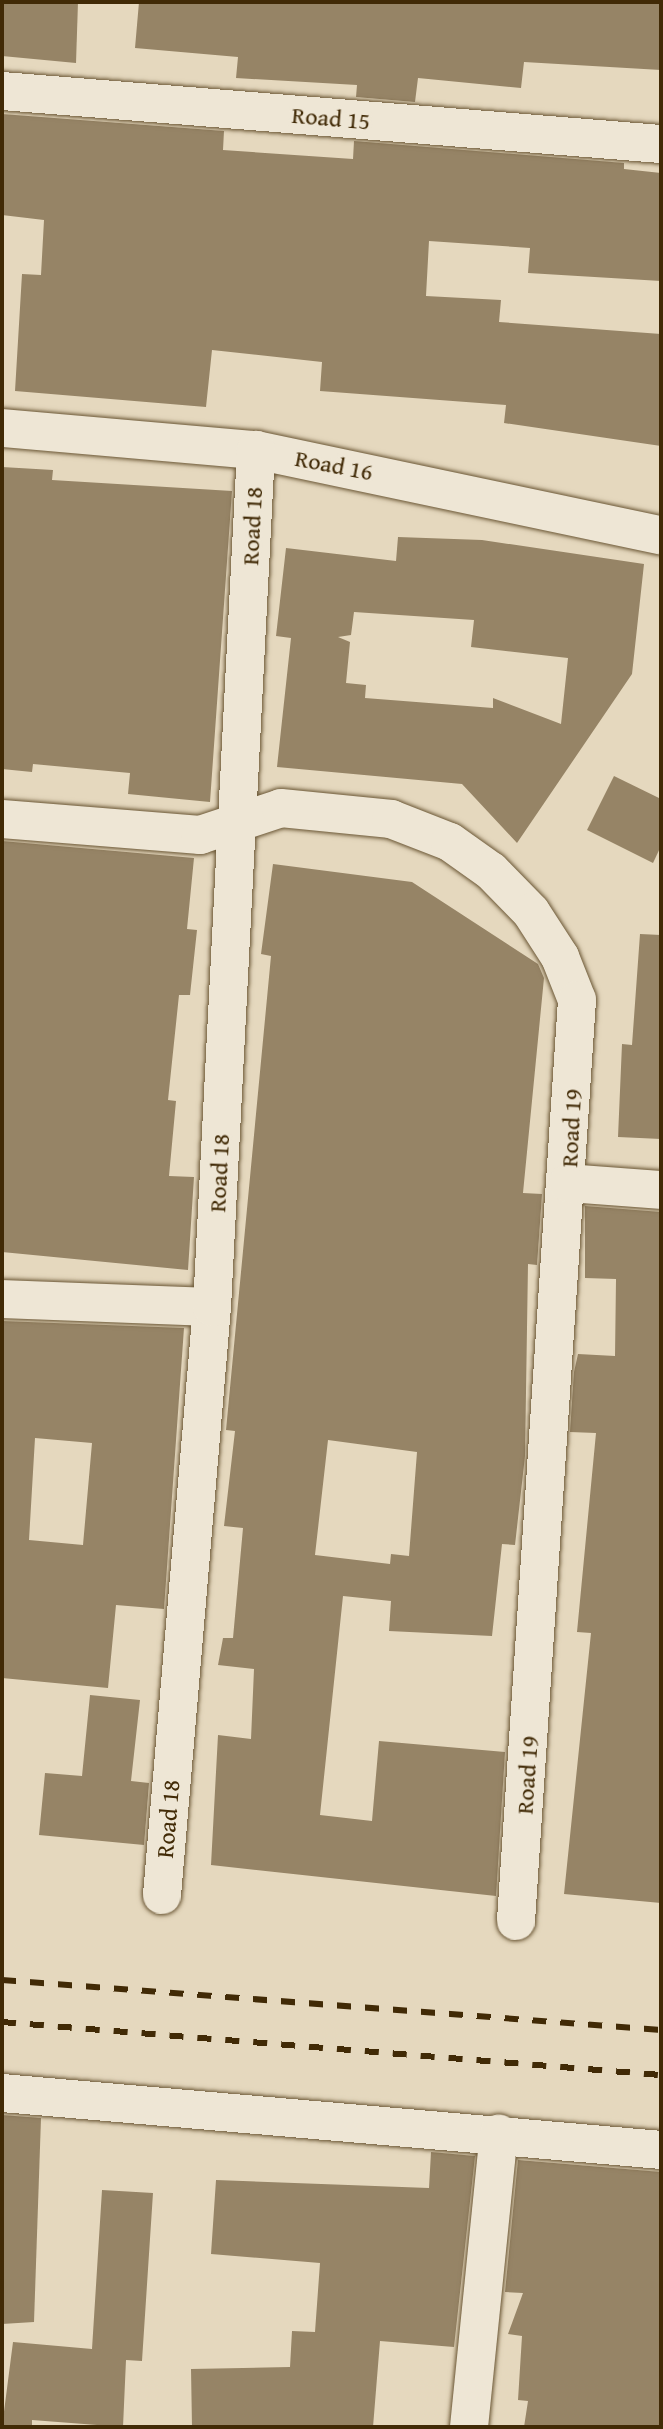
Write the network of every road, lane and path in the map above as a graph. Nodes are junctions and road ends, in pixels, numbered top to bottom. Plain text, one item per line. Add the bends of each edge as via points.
1 (2, 91) edge
2 (661, 144) edge
3 (2, 428) edge
4 (256, 450) junction
5 (661, 535) edge
6 (2, 819) edge
7 (236, 823) junction
8 (568, 1183) junction
9 (661, 1190) edge
10 (2, 1299) edge
11 (212, 1307) junction
12 (162, 1895) dead end
13 (516, 1921) dead end
14 (2, 2093) edge
15 (499, 2134) junction
16 (661, 2150) edge
17 (469, 2427) edge

1 - 2 street, Road 15
3 - 4 street, Road 16
4 - 5 street, Road 16
4 - 7 street, Road 18
6 - 7 street, Road 19 via 200,835
7 - 8 street, Road 19 via 281,808 391,819 450,842 531,912 577,1000
7 - 11 street, Road 18
8 - 9 street
8 - 13 street, Road 19
10 - 11 street
11 - 12 street, Road 18
14 - 15 street
15 - 16 street
15 - 17 street

